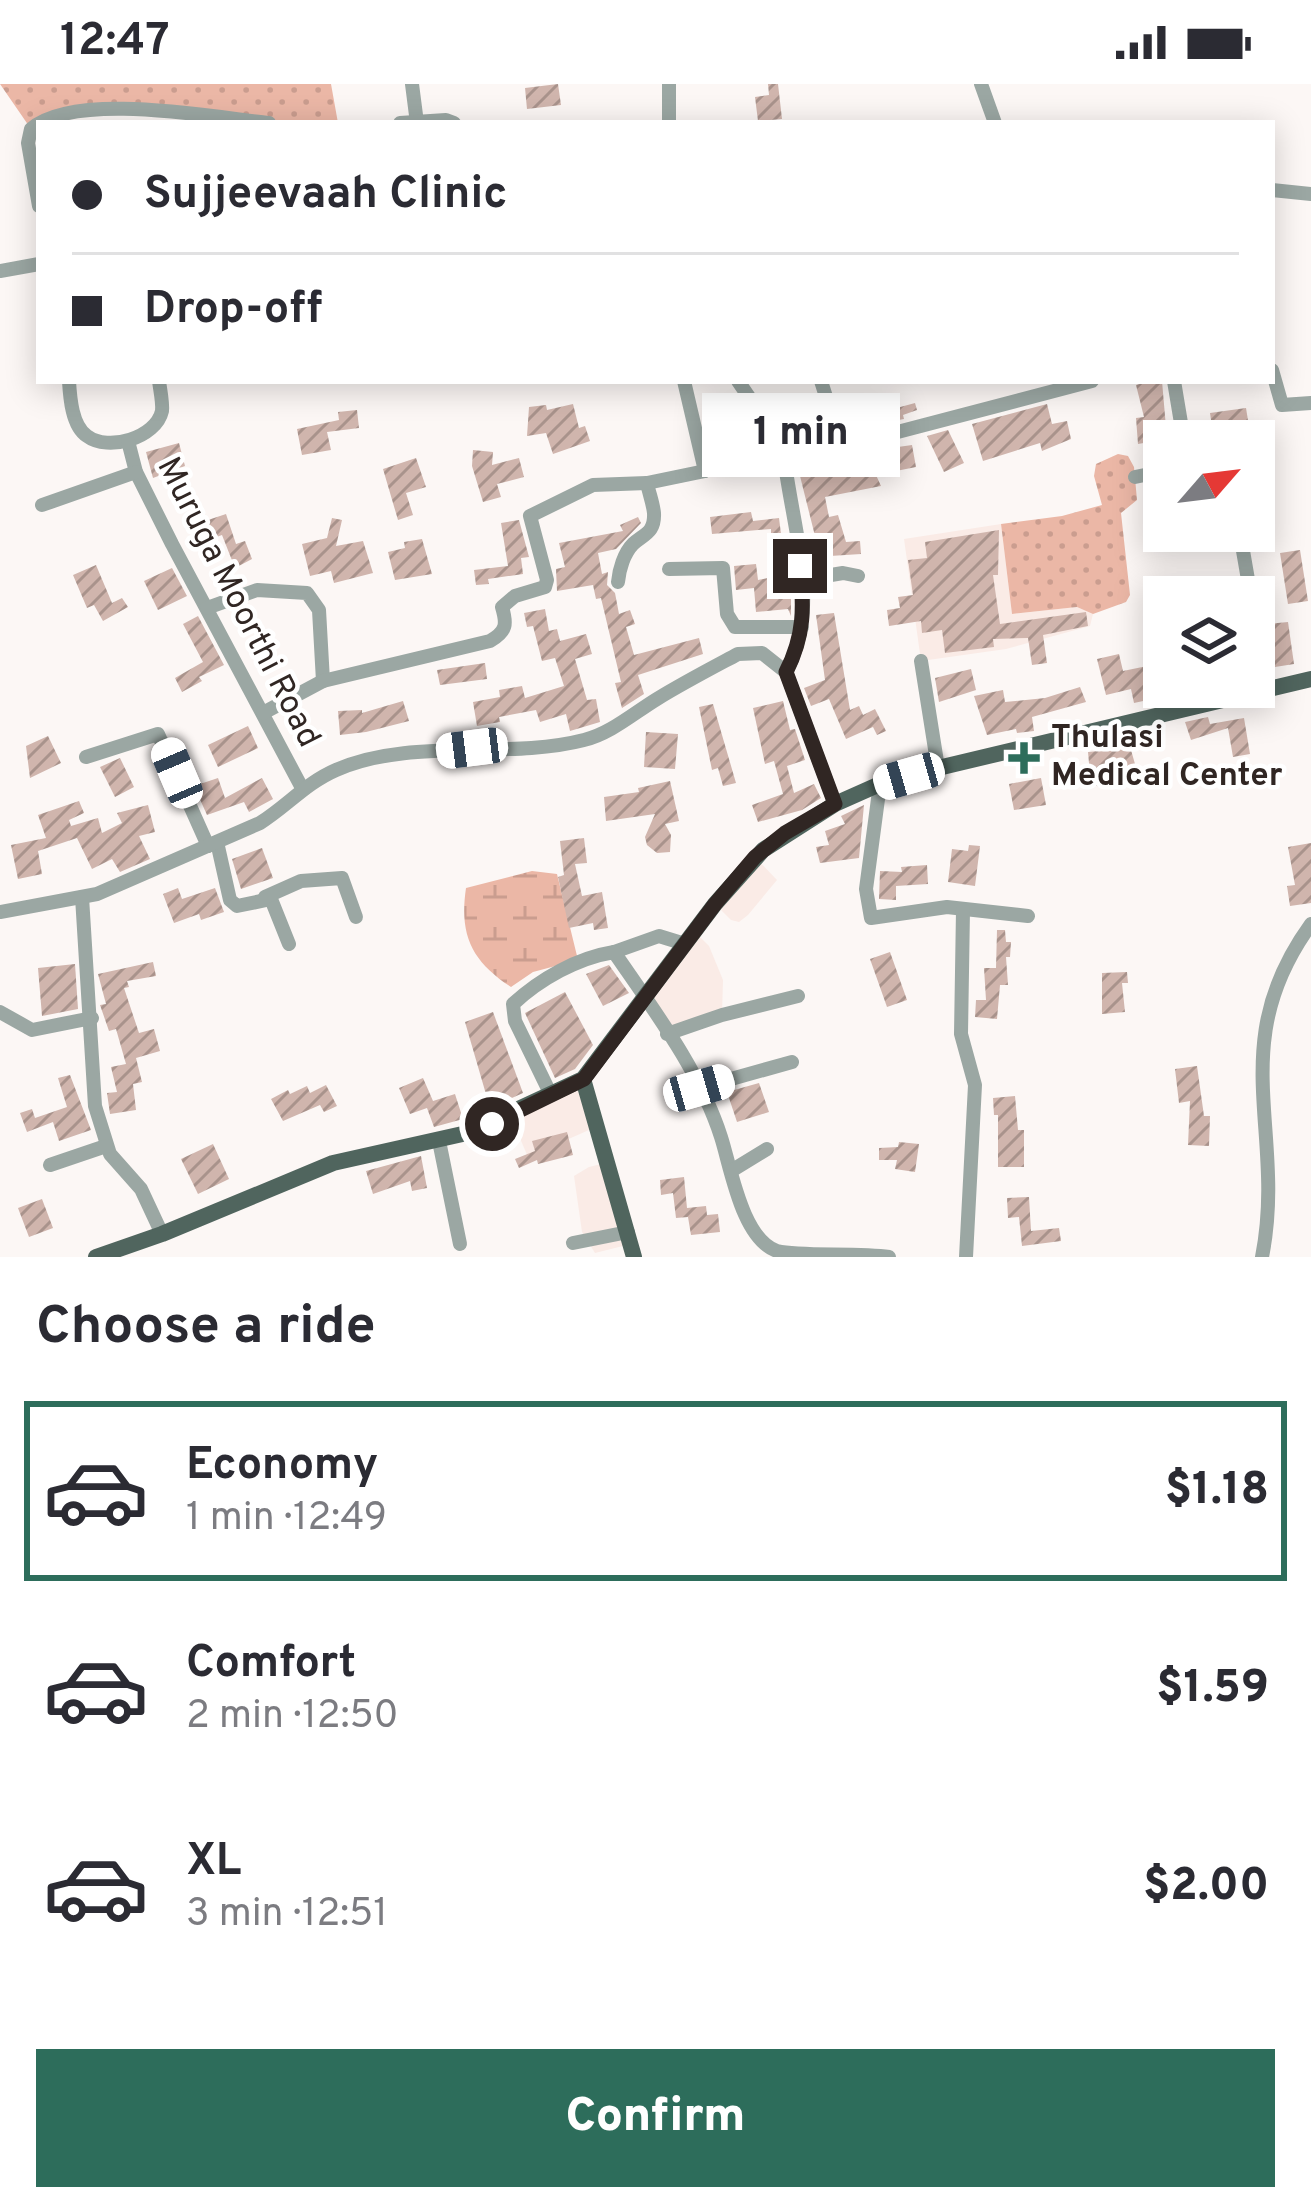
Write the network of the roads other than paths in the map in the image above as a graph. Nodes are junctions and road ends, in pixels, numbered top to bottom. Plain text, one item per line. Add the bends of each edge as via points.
1 (412, 84) edge
2 (669, 84) edge
3 (981, 84) edge
4 (48, 120) edge
5 (218, 120) edge
6 (417, 120) edge
7 (669, 120) edge
8 (994, 120) edge
9 (36, 124) edge
10 (36, 189) edge
11 (1275, 190) edge
12 (1311, 194) edge
13 (36, 265) edge
14 (0, 271) edge
15 (1275, 380) edge
16 (69, 384) edge
17 (159, 384) edge
18 (685, 384) edge
19 (740, 384) edge
20 (822, 384) edge
21 (1081, 384) edge
22 (1174, 384) edge
23 (1311, 403) edge
24 (829, 404) junction
25 (782, 418) junction
26 (1180, 420) edge
27 (128, 441) junction
28 (840, 442) junction
29 (783, 450) junction
30 (705, 471) junction
31 (136, 472) junction
32 (1143, 475) edge
33 (1136, 477) dead end
34 (647, 483) junction
35 (42, 505) dead end
36 (669, 569) dead end
37 (858, 576) dead end
38 (801, 580) junction
39 (618, 582) dead end
40 (206, 608) junction
41 (802, 627) junction
42 (921, 661) dead end
43 (786, 672) junction
44 (1311, 680) edge
45 (323, 681) junction
46 (1275, 687) edge
47 (1188, 708) edge
48 (263, 713) junction
49 (86, 757) dead end
50 (938, 768) junction
51 (880, 784) junction
52 (302, 788) junction
53 (835, 804) junction
54 (213, 844) junction
55 (82, 897) junction
56 (266, 897) junction
57 (963, 910) junction
58 (0, 912) edge
59 (1028, 916) dead end
60 (356, 917) dead end
61 (1311, 924) edge
62 (289, 944) dead end
63 (685, 944) junction
64 (614, 952) junction
65 (798, 996) dead end
66 (646, 999) junction
67 (0, 1012) edge
68 (92, 1018) junction
69 (668, 1034) junction
70 (793, 1062) dead end
71 (584, 1079) junction
72 (699, 1088) junction
73 (551, 1095) junction
74 (439, 1141) junction
75 (106, 1146) junction
76 (767, 1149) dead end
77 (50, 1165) dead end
78 (731, 1171) junction
79 (628, 1232) junction
80 (162, 1234) junction
81 (573, 1243) dead end
82 (460, 1244) dead end
83 (96, 1257) edge
84 (634, 1257) edge
85 (889, 1257) edge
86 (966, 1257) edge
87 (1262, 1257) edge

1 - 6 street
2 - 7 street
3 - 8 street
4 - 5 street via 116,108
9 - 10 street via 28,142
11 - 12 street
13 - 14 street
15 - 23 street via 1282,405
16 - 27 street via 85,436
17 - 27 street via 162,410 154,425
18 - 30 street
19 - 25 street via 753,404
20 - 24 street
21 - 28 street
22 - 26 street
24 - 25 street
24 - 28 street
25 - 29 street
27 - 31 street, Muruga Moorthi Road
28 - 29 street
29 - 30 street via 712,461
29 - 38 street
30 - 34 street
31 - 35 street
31 - 40 street, Muruga Moorthi Road
32 - 33 street
34 - 39 street via 651,528 631,546
34 - 45 street via 593,485 530,516 547,580 539,592 506,601 503,634
36 - 41 street via 723,568 735,628
37 - 38 street
38 - 41 street
40 - 45 street via 257,590 307,593 319,610
40 - 48 street, Muruga Moorthi Road
41 - 43 street
42 - 50 street
43 - 52 street via 762,653 738,654 592,738 386,758
43 - 53 street
44 - 46 main road
45 - 48 street
47 - 50 main road
48 - 52 street, Muruga Moorthi Road
49 - 54 street via 158,734
50 - 51 main road
51 - 53 main road
51 - 57 street via 866,889 871,918
52 - 54 street via 283,809
53 - 63 main road via 755,857
54 - 55 street
54 - 56 street via 230,900 237,906
55 - 58 street
55 - 68 street
56 - 60 street via 301,881 342,878
56 - 62 street
57 - 59 street
57 - 86 street via 961,1034 975,1085
61 - 87 street via 1284,969 1263,1030 1270,1219
63 - 64 street via 659,936
63 - 66 main road
64 - 66 street
64 - 73 street via 549,978 513,1004
65 - 69 street
66 - 69 street
66 - 71 main road
67 - 68 street via 32,1030
68 - 75 street via 95,1106
69 - 72 street
70 - 72 street
71 - 73 main road
71 - 79 main road
72 - 78 street
73 - 74 main road
74 - 80 main road via 333,1163
74 - 82 street
75 - 77 street
75 - 80 street via 141,1189
76 - 78 street
78 - 85 street via 756,1236 776,1251
79 - 81 street
79 - 84 main road
80 - 83 main road

